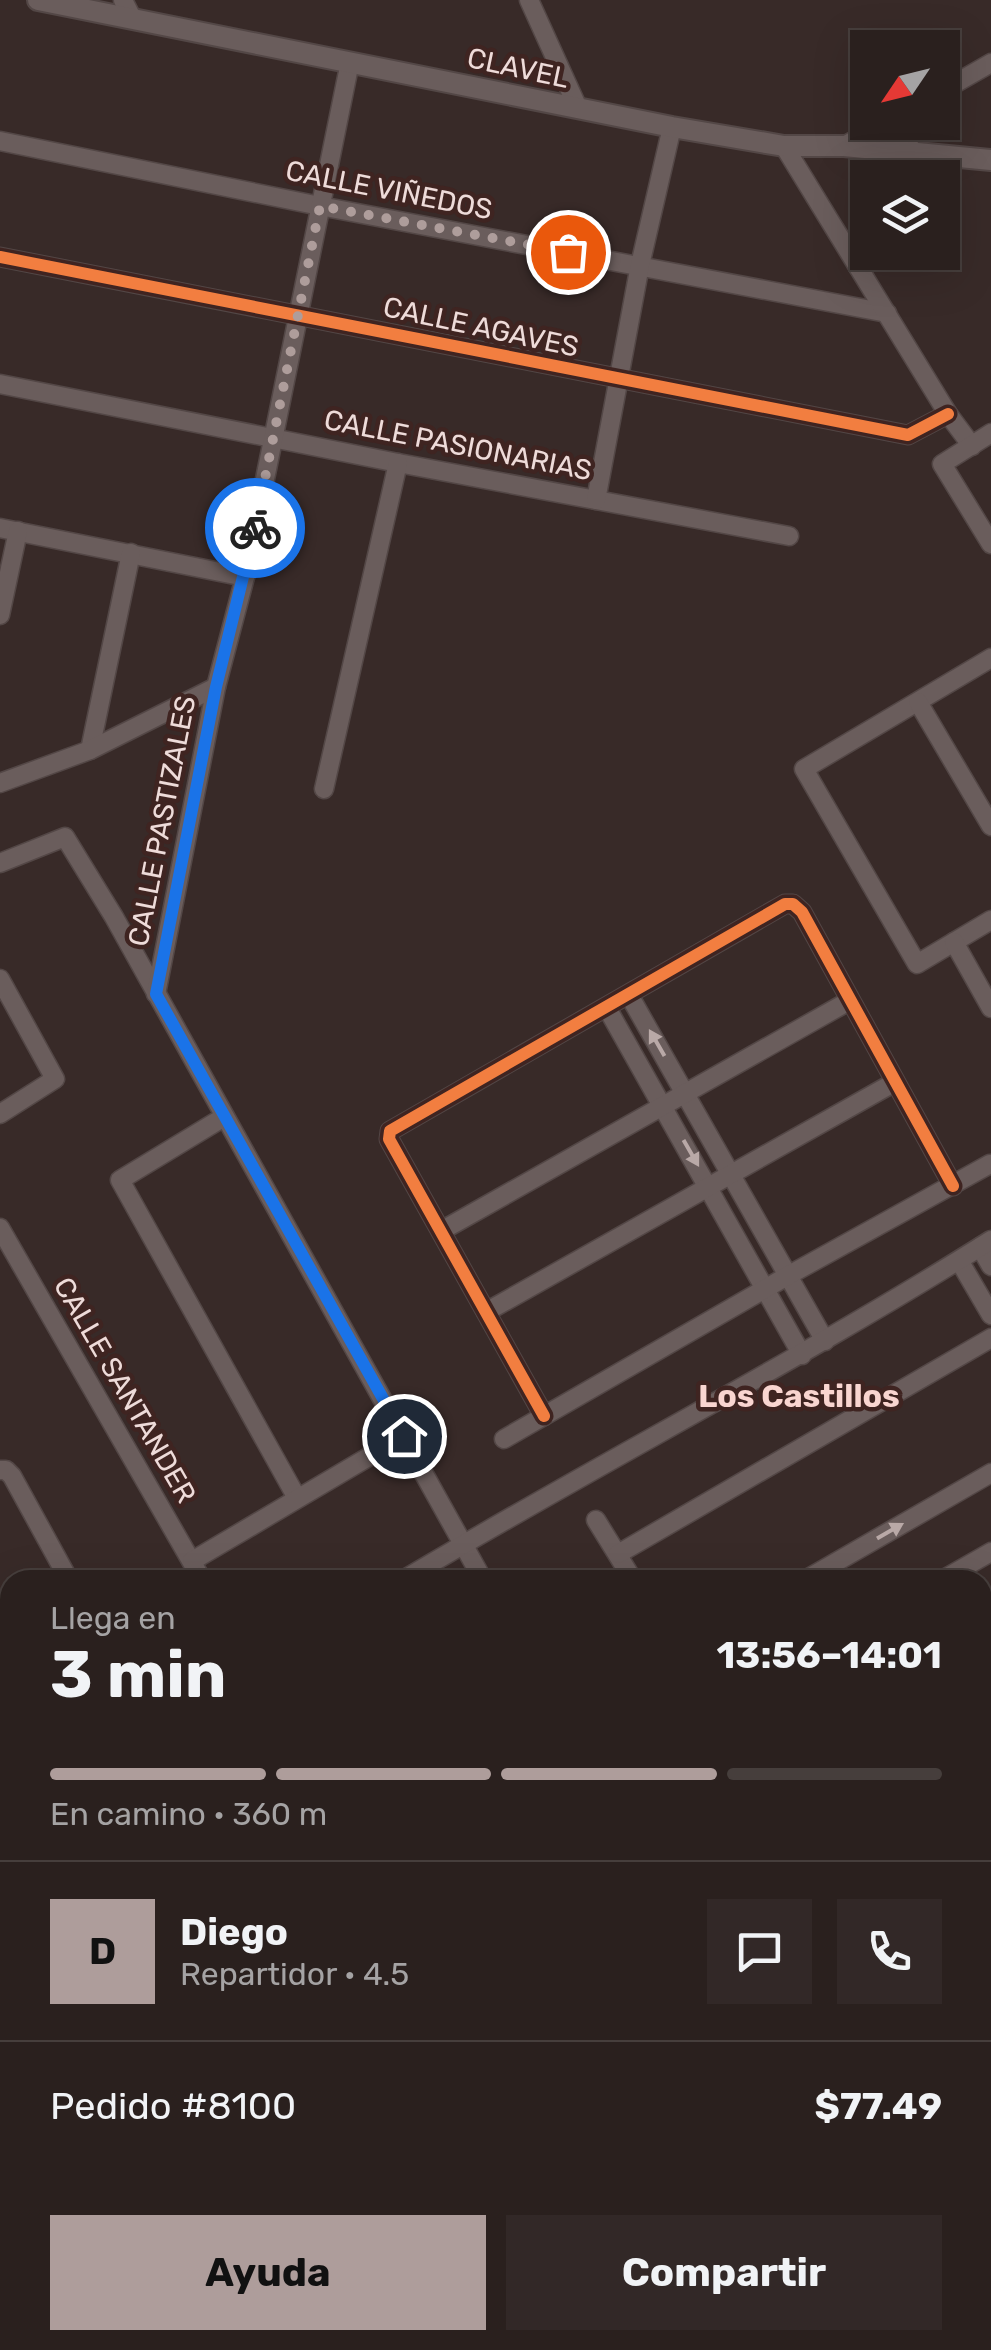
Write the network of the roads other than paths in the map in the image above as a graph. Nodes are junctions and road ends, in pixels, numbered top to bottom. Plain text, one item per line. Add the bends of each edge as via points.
1 (38, 0) edge
2 (529, 0) edge
3 (127, 9) edge
4 (350, 62) junction
5 (991, 63) edge
6 (960, 81) edge
7 (578, 108) junction
8 (672, 128) junction
9 (854, 140) edge
10 (907, 140) edge
11 (0, 141) edge
12 (784, 146) junction
13 (844, 146) junction
14 (912, 152) junction
15 (991, 160) edge
16 (320, 206) junction
17 (0, 257) edge
18 (640, 265) junction
19 (886, 314) junction
20 (297, 315) junction
21 (618, 381) junction
22 (0, 384) edge
23 (948, 414) junction
24 (991, 433) edge
25 (274, 438) junction
26 (972, 446) junction
27 (398, 463) junction
28 (596, 500) junction
29 (9, 529) edge
30 (789, 536) dead end
31 (991, 544) edge
32 (131, 552) junction
33 (245, 577) junction
34 (0, 615) edge
35 (991, 658) edge
36 (216, 687) junction
37 (918, 702) junction
38 (90, 750) junction
39 (0, 783) edge
40 (324, 789) dead end
41 (991, 826) edge
42 (0, 863) edge
43 (991, 920) edge
44 (954, 942) junction
45 (0, 979) edge
46 (156, 994) junction
47 (629, 995) junction
48 (849, 1001) junction
49 (607, 1008) junction
50 (991, 1008) edge
51 (895, 1082) junction
52 (685, 1092) junction
53 (664, 1105) junction
54 (0, 1114) edge
55 (224, 1117) junction
56 (990, 1164) edge
57 (732, 1174) junction
58 (710, 1186) junction
59 (953, 1186) junction
60 (0, 1228) edge
61 (441, 1231) junction
62 (985, 1244) edge
63 (960, 1262) junction
64 (991, 1266) edge
65 (788, 1275) junction
66 (766, 1288) junction
67 (486, 1312) junction
68 (991, 1314) edge
69 (991, 1338) edge
70 (826, 1341) junction
71 (802, 1355) junction
72 (544, 1416) junction
73 (404, 1436) junction
74 (504, 1439) dead end
75 (0, 1470) edge
76 (991, 1473) edge
77 (297, 1498) junction
78 (596, 1520) dead end
79 (463, 1544) junction
80 (991, 1552) edge
81 (618, 1554) junction
82 (192, 1561) junction
83 (64, 1570) edge
84 (197, 1570) edge
85 (420, 1570) edge
86 (477, 1570) edge
87 (627, 1570) edge
88 (822, 1570) edge
89 (960, 1570) edge

1 - 3 street, CLAVEL
2 - 7 street
3 - 4 street, CLAVEL
4 - 7 street, CLAVEL
4 - 16 street, CALLE PASTIZALES
5 - 6 street
7 - 8 street, CLAVEL
8 - 12 street, CLAVEL
8 - 18 street
9 - 13 street
10 - 14 street
11 - 16 street, CALLE VIÑEDOS
12 - 13 street, CLAVEL
12 - 19 street
13 - 14 street, CLAVEL
14 - 15 street, CLAVEL
16 - 18 street, CALLE VIÑEDOS
16 - 20 street, CALLE PASTIZALES
17 - 20 street, CALLE AGAVES
18 - 19 street, CALLE VIÑEDOS
18 - 21 street
19 - 23 street
20 - 21 street, CALLE AGAVES
20 - 25 street, CALLE PASTIZALES
21 - 23 street, CALLE AGAVES via 908,435
21 - 28 street
22 - 25 street, CALLE PASIONARIAS
23 - 26 street
24 - 26 street
25 - 27 street, CALLE PASIONARIAS
25 - 33 street, CALLE PASTIZALES
26 - 31 street via 942,464
27 - 28 street, CALLE PASIONARIAS
27 - 40 street
28 - 30 street, CALLE PASIONARIAS
29 - 32 street
29 - 34 street
32 - 33 street
32 - 38 street
33 - 36 street, CALLE PASTIZALES
35 - 37 street
36 - 38 street
36 - 46 street, CALLE PASTIZALES
37 - 41 street
37 - 44 street via 804,769 917,964
38 - 39 street
42 - 46 street via 65,837
43 - 44 street
44 - 50 street
45 - 54 street via 55,1079
46 - 55 street
47 - 48 street via 793,904
47 - 49 street
52 -> 47 street
48 - 51 street
48 - 52 street
49 - 53 street
49 - 61 street via 390,1131
51 - 57 street
51 - 59 street
52 - 53 street
52 - 57 street
53 -> 58 street
53 - 61 street
55 - 73 street
55 - 77 street via 120,1180
56 - 59 street
57 - 58 street
57 - 65 street
58 - 66 street
58 - 67 street
59 - 65 street
60 - 82 street, CALLE SANTANDER
61 - 67 street
62 - 63 street
62 - 64 street
63 - 68 street
63 - 70 street
65 - 66 street
65 - 70 street
66 - 71 street
66 - 72 street
67 - 72 street
69 - 81 street
70 - 71 street
71 - 79 street
72 - 74 street
73 - 77 street
73 - 79 street
75 - 83 street via 12,1476
88 -> 76 street
77 - 82 street
78 - 81 street
79 - 85 street
79 - 86 street
80 - 89 street
81 - 87 street
82 - 84 street, CALLE SANTANDER

